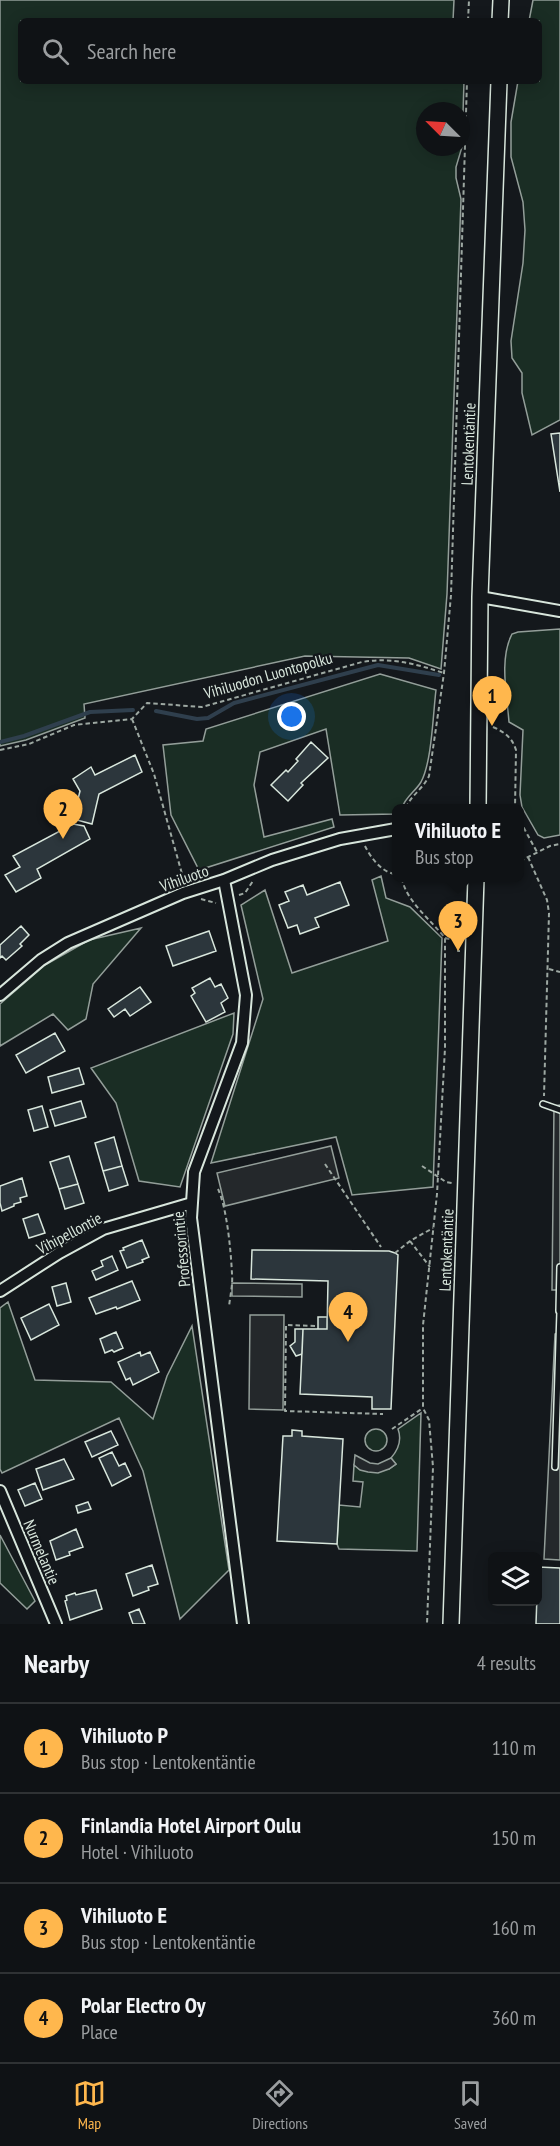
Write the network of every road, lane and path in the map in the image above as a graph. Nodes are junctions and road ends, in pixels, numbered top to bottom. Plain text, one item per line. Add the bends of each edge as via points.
1 (469, 0) edge
2 (501, 0) edge
3 (468, 18) edge
4 (501, 18) edge
5 (467, 84) edge
6 (499, 84) edge
7 (480, 597) junction
8 (560, 611) edge
9 (444, 672) junction
10 (132, 719) junction
11 (478, 726) junction
12 (0, 750) edge
13 (408, 804) edge
14 (478, 804) edge
15 (515, 804) edge
16 (392, 830) edge
17 (524, 830) edge
18 (560, 844) edge
19 (365, 846) dead end
20 (537, 852) junction
21 (528, 857) junction
22 (524, 859) edge
23 (392, 874) edge
24 (255, 879) dead end
25 (224, 880) junction
26 (184, 881) dead end
27 (403, 882) edge
28 (476, 882) edge
29 (199, 899) dead end
30 (229, 899) junction
31 (445, 938) junction
32 (473, 952) junction
33 (549, 969) junction
34 (560, 972) edge
35 (0, 995) edge
36 (543, 1104) joint
37 (560, 1110) edge
38 (325, 1164) dead end
39 (422, 1166) dead end
40 (438, 1177) junction
41 (467, 1183) junction
42 (218, 1189) dead end
43 (192, 1203) junction
44 (434, 1228) junction
45 (410, 1241) junction
46 (381, 1247) dead end
47 (396, 1253) dead end
48 (430, 1267) junction
49 (560, 1267) edge
50 (0, 1291) edge
51 (229, 1307) dead end
52 (559, 1311) edge
53 (315, 1326) dead end
54 (423, 1408) junction
55 (383, 1414) dead end
56 (392, 1429) dead end
57 (555, 1467) dead end
58 (0, 1491) edge
59 (56, 1624) edge
60 (243, 1624) edge
61 (427, 1624) edge
62 (451, 1624) edge

1 - 3 path
2 - 4 main road
5 - 9 path via 451,583
6 - 7 main road, Lentokentäntie
7 - 8 street
7 - 11 main road, Lentokentäntie
9 - 10 path, Vihiluodon Luontopolku via 407,661 370,660 202,707 147,703
9 - 13 path via 429,776
10 - 12 path, Vihiluodon Luontopolku via 74,725 29,744
10 - 26 path via 154,774
11 - 14 main road, Lentokentäntie
11 - 15 path via 492,726 514,743
16 - 25 street, Vihiluoto via 340,839
17 - 20 path
18 - 20 path
19 - 23 path via 371,859
20 - 21 path
21 - 22 path
21 - 33 path via 547,900
24 - 30 path via 245,892
25 - 30 street, Professorintie
25 - 35 street, Vihiluoto via 183,893 68,943
27 - 31 path via 409,897
28 - 32 main road, Lentokentäntie
29 - 30 path via 216,903
30 - 43 street, Professorintie via 246,996 242,1043 194,1172
31 - 32 path via 459,941 458,951
31 - 40 path via 445,1048
32 - 41 main road, Lentokentäntie
33 - 34 path
33 - 36 path
36 - 37 lane
38 - 46 path
39 - 40 path
40 - 41 path via 446,1182
40 - 44 path
41 - 62 main road, Lentokentäntie
42 - 51 path via 232,1275
43 - 50 street, Vihipellontie via 103,1228
43 - 60 street, Professorintie
44 - 45 path
44 - 48 path
45 - 47 path
45 - 48 path
48 - 54 path via 423,1325
49 - 52 lane
52 - 57 lane
53 - 55 path via 286,1325 285,1411
54 - 56 path
54 - 61 path via 429,1420 433,1467
58 - 59 street, Nurmelantie

